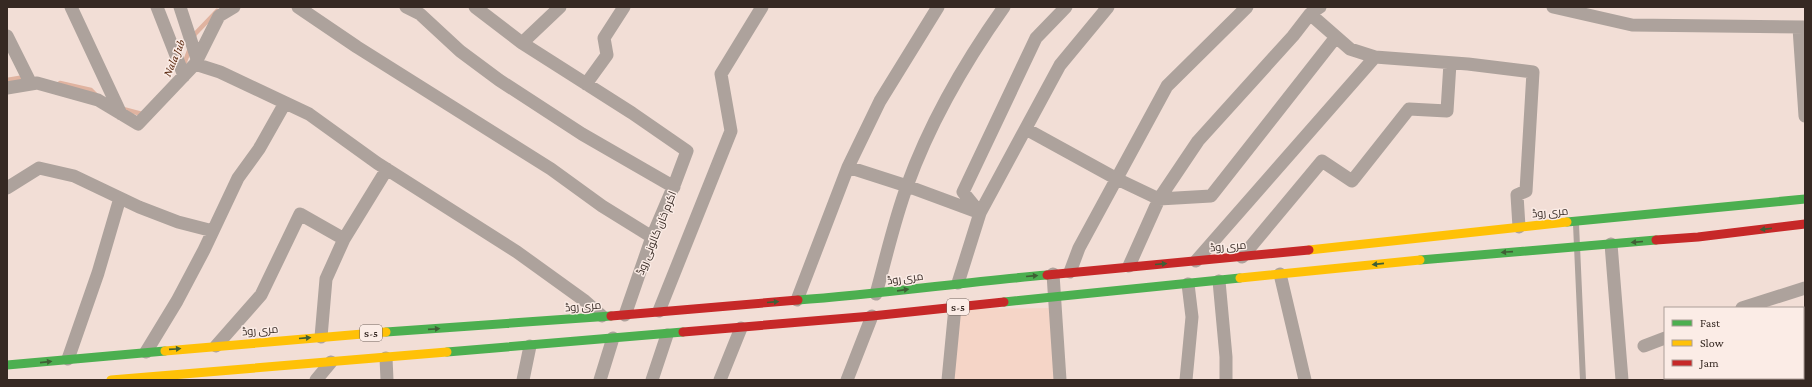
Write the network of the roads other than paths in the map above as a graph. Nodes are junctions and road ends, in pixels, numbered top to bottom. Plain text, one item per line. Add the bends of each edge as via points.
1 (71, 7) edge
2 (157, 7) edge
3 (180, 7) edge
4 (234, 7) edge
5 (298, 7) edge
6 (406, 7) edge
7 (475, 7) edge
8 (560, 7) edge
9 (624, 7) edge
10 (762, 7) edge
11 (938, 7) edge
12 (1004, 7) edge
13 (1066, 7) edge
14 (1108, 7) edge
15 (1246, 7) edge
16 (1553, 7) edge
17 (1315, 10) edge
18 (1802, 27) edge
19 (7, 36) edge
20 (1336, 37) junction
21 (522, 43) junction
22 (1374, 57) junction
23 (196, 62) junction
24 (1450, 63) junction
25 (184, 76) junction
26 (31, 84) junction
27 (586, 84) junction
28 (7, 88) edge
29 (285, 103) junction
30 (121, 114) junction
31 (1805, 116) edge
32 (1026, 129) junction
33 (848, 167) junction
34 (387, 169) junction
35 (1116, 179) junction
36 (907, 186) junction
37 (674, 187) junction
38 (7, 188) edge
39 (120, 198) junction
40 (1159, 199) junction
41 (1805, 199) edge
42 (980, 213) junction
43 (1576, 221) junction
44 (1805, 224) edge
45 (1519, 227) junction
46 (213, 231) junction
47 (652, 237) junction
48 (344, 239) junction
49 (1611, 244) junction
50 (1577, 247) junction
51 (1242, 257) junction
52 (1196, 261) junction
53 (1130, 266) junction
54 (1070, 272) junction
55 (1053, 274) junction
56 (1280, 274) junction
57 (1219, 281) junction
58 (958, 283) junction
59 (1188, 284) junction
60 (1805, 288) edge
61 (876, 294) junction
62 (1055, 298) junction
63 (797, 300) junction
64 (955, 307) junction
65 (1745, 307) edge
66 (659, 311) junction
67 (625, 315) junction
68 (602, 316) junction
69 (872, 316) junction
70 (741, 328) junction
71 (362, 334) junction
72 (667, 335) junction
73 (321, 337) junction
74 (613, 338) junction
75 (1664, 338) edge
76 (216, 346) junction
77 (530, 346) junction
78 (1644, 346) dead end
79 (146, 352) junction
80 (386, 358) junction
81 (68, 359) junction
82 (364, 359) junction
83 (331, 362) junction
84 (7, 365) edge
85 (247, 374) edge
86 (131, 379) edge
87 (110, 380) edge
88 (316, 380) edge
89 (387, 380) edge
90 (523, 380) edge
91 (600, 380) edge
92 (652, 380) edge
93 (720, 380) edge
94 (847, 380) edge
95 (948, 380) edge
96 (1060, 380) edge
97 (1186, 380) edge
98 (1226, 380) edge
99 (1305, 380) edge
100 (1582, 380) edge
101 (1622, 380) edge

1 - 30 street
2 - 25 street
3 - 23 street
4 - 23 street via 220,16
5 - 47 street via 357,47 551,168 602,206
6 - 37 street via 420,14 460,51 499,80 582,134
7 - 21 street
8 - 21 street
9 - 27 street via 604,38 607,56
10 - 66 street via 721,74 731,132
11 - 33 street via 880,100
12 - 36 street via 976,47 937,117
13 - 42 street via 1036,38 963,192
14 - 32 street via 1060,65
15 - 35 street via 1167,86
16 - 18 street via 1632,25
17 - 20 street
17 - 40 street via 1198,141
18 - 31 street
19 - 26 street
20 - 22 street via 1350,49
20 - 40 street via 1210,196
21 - 27 street
22 - 24 street
22 - 52 street
23 - 25 street
23 - 29 street
24 - 45 street via 1533,72 1526,191 1517,195
24 - 51 street via 1446,111 1409,109 1352,181 1322,161
25 - 30 street via 138,124
26 - 28 street
26 - 30 street via 37,83 98,100
27 - 37 street, اکرم خان کالونی روڈ via 687,151
29 - 34 street via 309,114
29 - 46 street via 259,149 238,178
32 - 35 street
32 - 42 street
33 - 36 street
33 - 63 street
34 - 48 street
34 - 68 street via 517,252
35 - 40 street
35 - 54 street via 1079,248
36 - 42 street
36 - 61 street
37 - 47 street, اکرم خان کالونی روڈ
38 - 39 street via 39,168 74,176
39 - 46 street via 178,222
39 - 81 street via 98,273
40 - 53 street
41 - 43 main road, مری روڈ / S-5
42 - 58 street
43 - 45 main road, مری روڈ / S-5
43 - 50 lane
44 -> 49 main road, S-5
45 - 51 main road, مری روڈ / S-5
46 - 79 street via 177,301
47 - 67 street, اکرم خان کالونی روڈ
48 - 73 street via 326,279
48 - 76 street via 300,214 261,294
49 - 50 main road, S-5
49 - 101 street
50 -> 56 main road, S-5
50 - 100 lane
51 - 52 main road, مری روڈ / S-5
53 -> 52 main road, مری روڈ / S-5
53 - 54 main road, مری روڈ / S-5
54 - 55 main road, مری روڈ / S-5
58 -> 55 main road, مری روڈ / S-5
55 - 62 street
56 - 57 main road, S-5
56 - 99 street
57 - 59 main road, S-5
57 - 98 street
61 -> 58 main road, مری روڈ / S-5
59 - 62 main road, S-5
59 - 97 street via 1192,317
60 - 65 street
61 - 63 main road, مری روڈ / S-5
62 - 64 main road, S-5
62 - 96 street
66 -> 63 main road, مری روڈ / S-5
64 - 69 main road, S-5
64 - 95 street
66 - 67 main road, مری روڈ / S-5
67 - 68 main road, مری روڈ / S-5
71 -> 68 main road, مری روڈ / S-5
69 - 70 main road, S-5
69 - 94 street
70 - 72 main road, S-5
70 - 93 street
71 - 73 main road, مری روڈ / S-5
71 - 82 main road
72 - 74 main road, S-5
72 - 92 street
76 -> 73 main road, مری روڈ / S-5
74 - 77 main road, S-5
74 - 91 street
75 - 78 street
79 -> 76 main road, مری روڈ / S-5
77 - 80 main road, S-5
77 - 90 street
79 - 81 main road, مری روڈ / S-5
80 - 82 main road, S-5
80 - 89 street
84 -> 81 main road, مری روڈ / S-5
82 - 83 main road, S-5
83 - 85 main road, S-5
83 - 88 street
85 - 86 main road, S-5
86 - 87 main road, S-5

